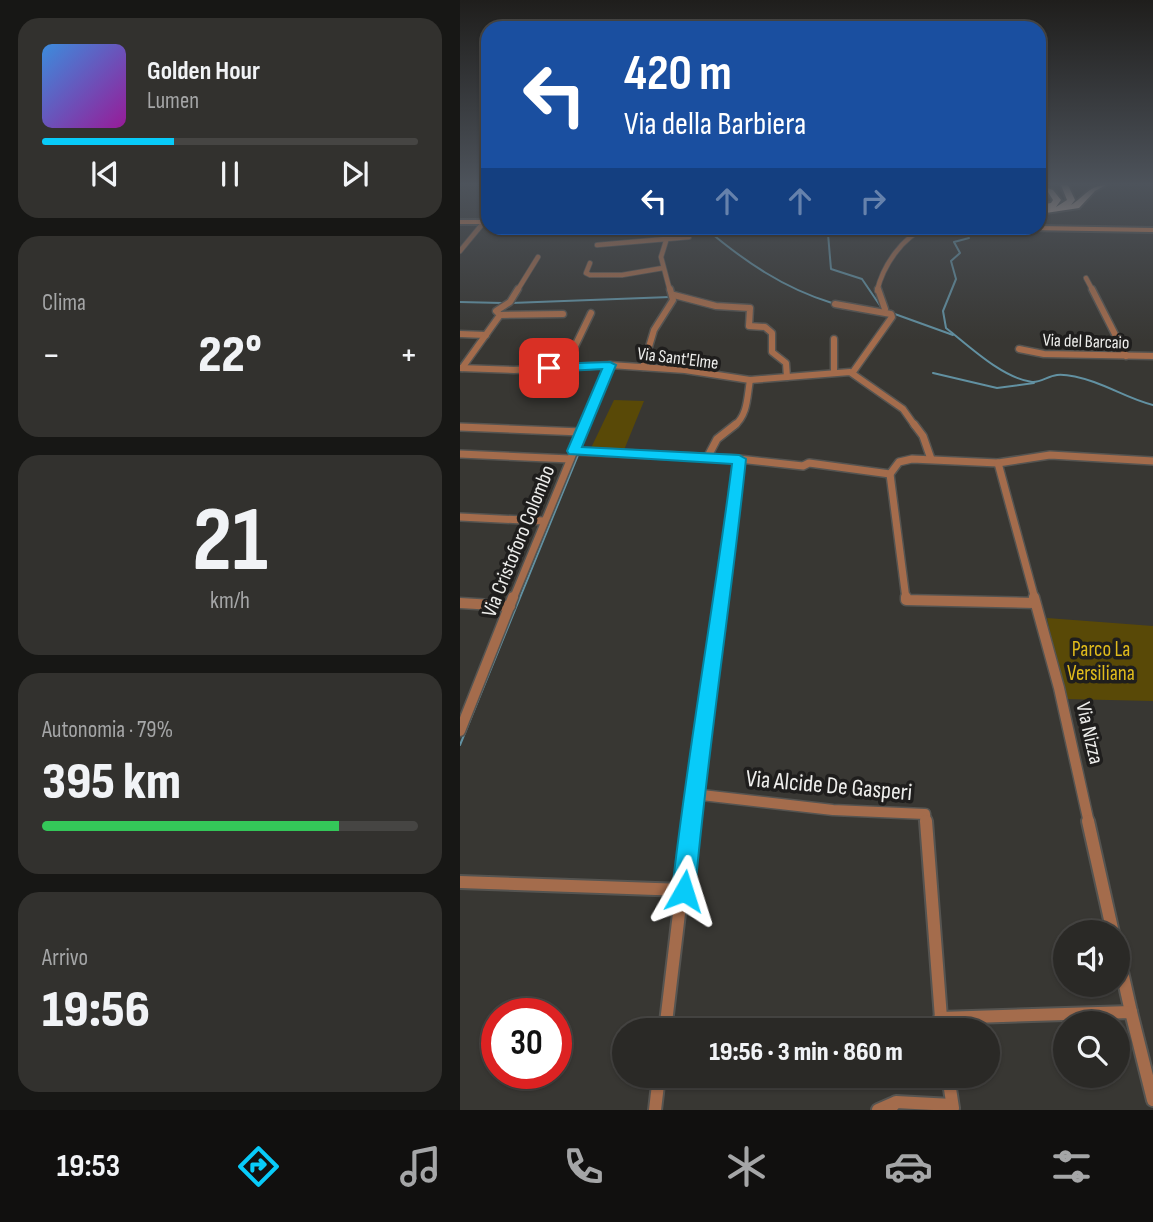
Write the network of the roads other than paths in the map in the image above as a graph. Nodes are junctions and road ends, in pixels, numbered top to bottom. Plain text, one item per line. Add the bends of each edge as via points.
1 (473, 237) edge
2 (689, 237) dead end
3 (909, 237) edge
4 (668, 238) junction
5 (596, 246) dead end
6 (460, 251) edge
7 (538, 257) dead end
8 (590, 263) dead end
9 (663, 268) junction
10 (1086, 278) dead end
11 (674, 295) junction
12 (834, 304) dead end
13 (885, 309) dead end
14 (591, 313) dead end
15 (563, 314) dead end
16 (500, 315) junction
17 (460, 334) edge
18 (486, 335) junction
19 (834, 339) dead end
20 (1019, 349) dead end
21 (1126, 356) junction
22 (1153, 356) edge
23 (610, 365) junction
24 (565, 367) junction
25 (643, 367) junction
26 (461, 368) edge
27 (834, 372) junction
28 (851, 372) junction
29 (787, 377) junction
30 (750, 380) junction
31 (463, 427) edge
32 (581, 432) junction
33 (460, 437) edge
34 (460, 454) edge
35 (572, 455) junction
36 (707, 458) junction
37 (739, 459) junction
38 (931, 459) junction
39 (1153, 461) edge
40 (998, 463) junction
41 (890, 474) junction
42 (460, 517) edge
43 (544, 521) junction
44 (460, 603) edge
45 (1035, 603) junction
46 (510, 607) junction
47 (460, 732) edge
48 (693, 794) junction
49 (460, 882) edge
50 (684, 891) junction
51 (1110, 920) edge
52 (1128, 997) edge
53 (1131, 1012) junction
54 (667, 1018) edge
55 (941, 1018) edge
56 (1000, 1020) edge
57 (658, 1088) edge
58 (950, 1088) edge
59 (1153, 1100) edge
60 (893, 1106) edge
61 (953, 1107) edge
62 (655, 1110) edge
63 (878, 1110) edge

1 - 6 street
2 - 4 street
3 - 13 street via 881,276 877,292
4 - 5 street
4 - 9 street via 661,257
7 - 16 street via 510,302 496,311
8 - 9 street via 586,272 590,275
9 - 11 street
10 - 21 street
11 - 25 street via 654,330
11 - 29 street via 716,306 750,308 749,326 772,332 772,352 786,363
12 - 28 street via 892,317
14 - 24 street
15 - 16 street
16 - 18 street
17 - 18 street
18 - 26 street
19 - 27 street
20 - 21 street, Via del Barcaio
21 - 22 street, Via del Barcaio
23 - 24 street, Via Sant'Elme
23 - 25 street, Via Sant'Elme
23 - 32 street, Via Cristoforo Colombo
24 - 26 street, Via Sant'Elme
25 - 30 street, Via Sant'Elme
27 - 28 street, Via Sant'Elme
27 - 29 street, Via Sant'Elme
28 - 38 street via 903,409 923,436
29 - 30 street, Via Sant'Elme
30 - 36 street via 741,420 717,439
31 - 32 street
31 - 33 street
32 - 35 street, Via Cristoforo Colombo
34 - 35 street
35 - 36 street
35 - 43 street, Via Cristoforo Colombo
36 - 37 street
37 - 41 street
37 - 48 street
38 - 40 street
38 - 41 street via 905,459
39 - 40 street via 1050,455
40 - 45 street, Via Nizza
41 - 45 street via 906,600
42 - 43 street
43 - 46 street, Via Cristoforo Colombo
44 - 46 street
45 - 51 street, Via Nizza via 1059,688
46 - 47 street, Via Cristoforo Colombo
48 - 50 street
48 - 55 street, Via Alcide De Gasperi via 833,810 925,814
49 - 50 street
50 - 54 street
52 - 53 street
53 - 56 street
53 - 59 street
57 - 62 street
58 - 61 street
60 - 61 street
60 - 63 street

